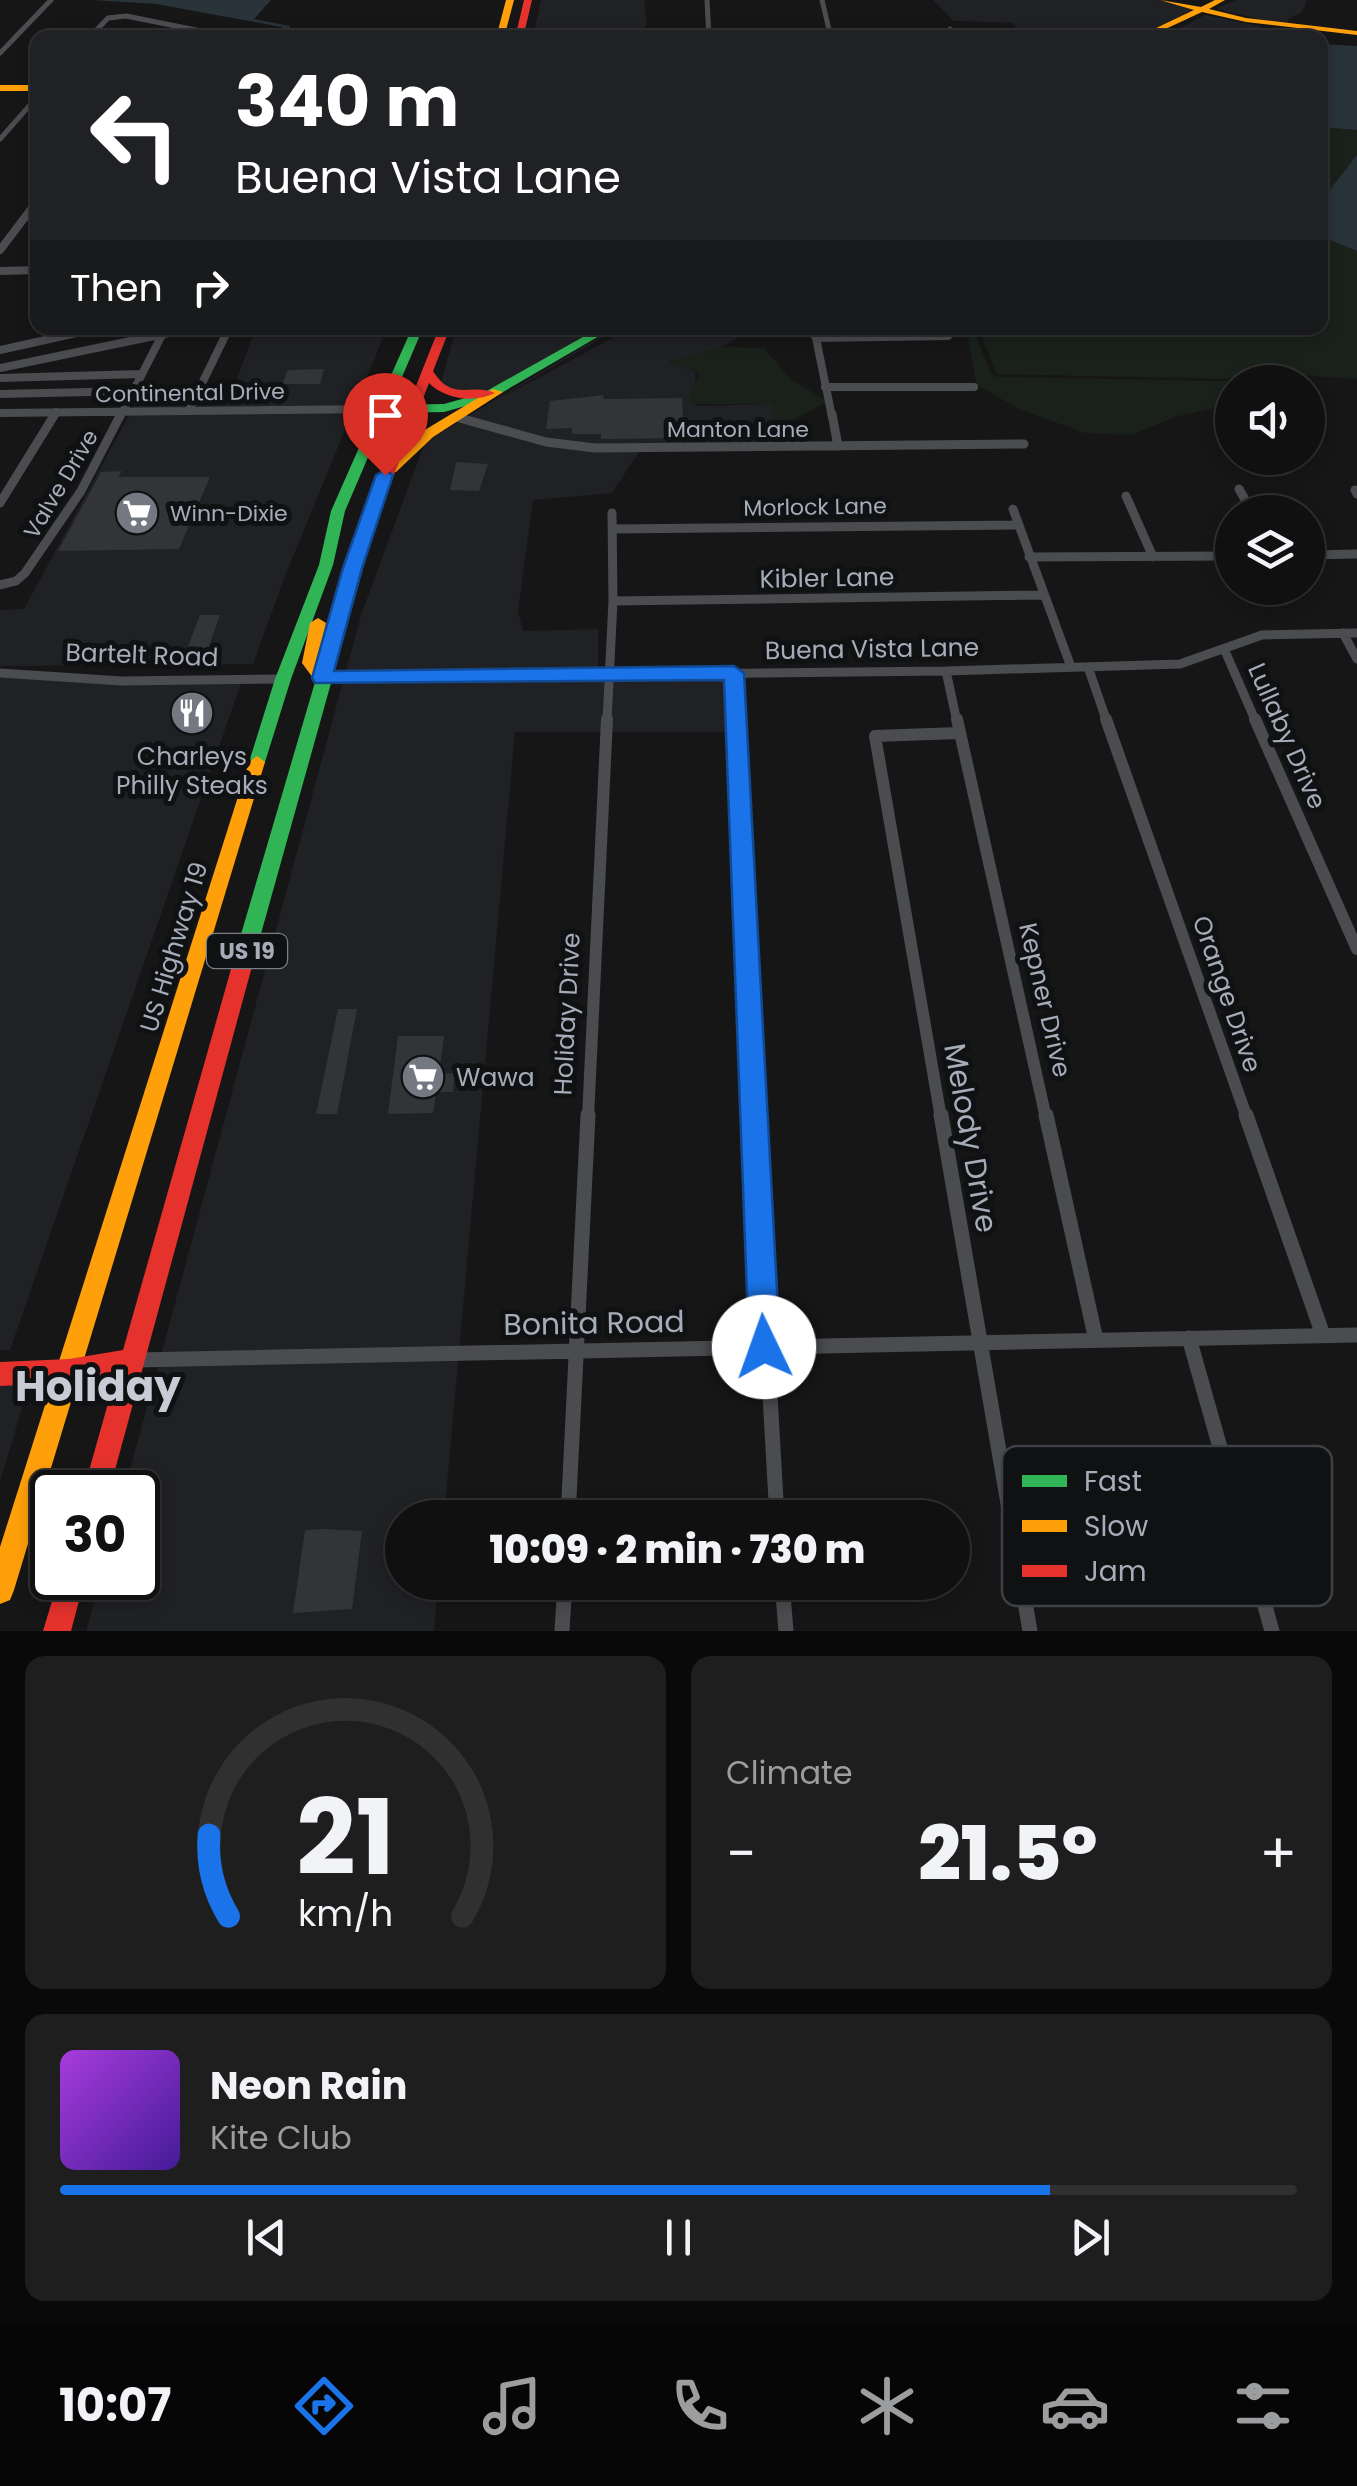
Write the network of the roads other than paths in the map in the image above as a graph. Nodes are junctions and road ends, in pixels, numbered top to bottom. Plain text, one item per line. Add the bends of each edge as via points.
1 (52, 0) edge
2 (528, 0) edge
3 (707, 0) edge
4 (822, 0) edge
5 (1164, 0) edge
6 (1220, 0) edge
7 (508, 6) edge
8 (1202, 9) junction
9 (174, 24) junction
10 (96, 30) edge
11 (169, 30) edge
12 (203, 30) edge
13 (520, 30) edge
14 (521, 30) edge
15 (709, 30) edge
16 (830, 30) edge
17 (1156, 30) edge
18 (1357, 33) edge
19 (0, 53) edge
20 (0, 88) edge
21 (30, 88) edge
22 (30, 105) edge
23 (0, 139) edge
24 (30, 211) edge
25 (0, 250) edge
26 (30, 270) edge
27 (0, 271) edge
28 (68, 335) edge
29 (166, 335) edge
30 (226, 335) edge
31 (414, 335) edge
32 (441, 335) edge
33 (595, 335) edge
34 (814, 335) edge
35 (862, 335) edge
36 (938, 335) edge
37 (162, 336) junction
38 (948, 336) dead end
39 (816, 338) junction
40 (0, 350) edge
41 (0, 368) edge
42 (427, 370) junction
43 (141, 374) junction
44 (0, 378) edge
45 (826, 387) junction
46 (974, 387) dead end
47 (133, 392) junction
48 (497, 392) junction
49 (0, 394) edge
50 (190, 408) junction
51 (410, 409) junction
52 (124, 410) junction
53 (380, 410) junction
54 (56, 412) junction
55 (0, 413) edge
56 (456, 417) junction
57 (1024, 444) dead end
58 (838, 446) junction
59 (385, 475) junction
60 (1239, 489) dead end
61 (1242, 495) edge
62 (1126, 496) dead end
63 (0, 504) edge
64 (1013, 508) dead end
65 (612, 513) dead end
66 (1018, 524) junction
67 (612, 529) junction
68 (1325, 554) edge
69 (1357, 554) edge
70 (1215, 556) edge
71 (1028, 557) junction
72 (1153, 557) junction
73 (326, 565) junction
74 (2, 585) edge
75 (1042, 595) junction
76 (612, 600) junction
77 (1343, 633) junction
78 (1357, 633) edge
79 (1225, 651) junction
80 (1357, 659) edge
81 (1088, 667) junction
82 (1072, 668) junction
83 (946, 671) junction
84 (0, 673) edge
85 (734, 673) junction
86 (607, 674) junction
87 (322, 678) junction
88 (283, 679) junction
89 (959, 734) junction
90 (1357, 949) edge
91 (1323, 1335) junction
92 (1357, 1335) edge
93 (1189, 1338) junction
94 (1096, 1340) junction
95 (978, 1342) junction
96 (764, 1347) junction
97 (577, 1350) junction
98 (133, 1360) junction
99 (68, 1370) junction
100 (0, 1374) edge
101 (1220, 1446) edge
102 (102, 1470) edge
103 (1002, 1475) edge
104 (569, 1500) edge
105 (776, 1500) edge
106 (0, 1590) edge
107 (66, 1600) edge
108 (564, 1600) edge
109 (783, 1600) edge
110 (1026, 1606) edge
111 (1265, 1606) edge
112 (57, 1631) edge
113 (562, 1631) edge
114 (786, 1631) edge
115 (1030, 1631) edge
116 (1272, 1631) edge

1 - 19 street
2 - 14 main road
3 - 15 street
4 - 16 street
5 - 8 main road
6 - 8 main road
7 - 13 main road
8 - 17 main road
8 - 18 main road
9 - 10 street via 114,17
9 - 11 street
9 - 12 street
20 - 21 main road
22 - 23 street
24 - 25 street
26 - 27 street
28 - 40 street
29 - 37 street
30 - 50 street
31 - 53 main road, US Highway 19 / US 19
32 - 42 main road, US 19
33 - 48 main road
34 - 39 street
35 - 39 street
36 - 38 street
37 - 41 street
37 - 43 street, Valve Drive
39 - 45 street
42 - 48 main road via 442,392
42 - 51 main road, US 19
43 - 44 street
43 - 47 street, Valve Drive
45 - 46 street
45 - 58 street
47 - 49 street
47 - 52 street, Valve Drive
48 - 51 main road via 449,407
48 - 56 main road
50 - 52 street, Continental Drive
50 - 53 street, Continental Drive
51 - 53 main road
51 - 59 main road, US 19
52 - 54 street, Continental Drive
52 - 74 street, Valve Drive via 48,541 25,573
53 - 73 main road, US Highway 19 / US 19 via 338,511
54 - 55 street, Continental Drive
54 - 63 street
56 - 58 street, Manton Lane via 574,446
56 - 59 main road
57 - 58 street, Manton Lane
59 - 87 main road, US 19
60 - 61 street
62 - 72 street
64 - 66 street
65 - 67 street, Holiday Drive
66 - 67 street, Morlock Lane
66 - 71 street
67 - 76 street, Holiday Drive
68 - 69 street
70 - 72 street
71 - 72 street
71 - 75 street
73 - 87 main road via 309,654
73 - 88 main road, US Highway 19 / US 19
75 - 76 street, Kibler Lane
75 - 82 street
76 - 86 street, Holiday Drive
77 - 78 street, Buena Vista Lane
77 - 79 street, Buena Vista Lane via 1262,634
77 - 80 street
79 - 81 street, Buena Vista Lane via 1180,664
79 - 90 street, Lullaby Drive
81 - 82 street, Buena Vista Lane
81 - 91 street, Orange Drive
82 - 83 street, Buena Vista Lane
83 - 85 street, Buena Vista Lane
83 - 89 street, Kepner Drive
84 - 88 street, Bartelt Road via 122,681
85 - 86 street, Buena Vista Lane
85 - 96 street
86 - 87 street, Buena Vista Lane
86 - 97 street, Holiday Drive
87 - 98 main road, US 19
88 - 99 main road, US Highway 19 / US 19
89 - 94 street, Kepner Drive
89 - 95 street, Melody Drive via 876,736
91 - 92 street, Bonita Road
91 - 93 street, Bonita Road
93 - 94 street, Bonita Road
93 - 101 street
94 - 95 street, Bonita Road
95 - 96 street, Bonita Road
95 - 103 street, Melody Drive
96 - 97 street, Bonita Road
96 - 105 street
97 - 98 street, Bonita Road
97 - 104 street, Holiday Drive
98 - 99 main road
98 - 102 main road, US 19
99 - 100 main road
99 - 106 main road, US Highway 19 / US 19
107 - 112 main road
108 - 113 street
109 - 114 street
110 - 115 street, Melody Drive
111 - 116 street

